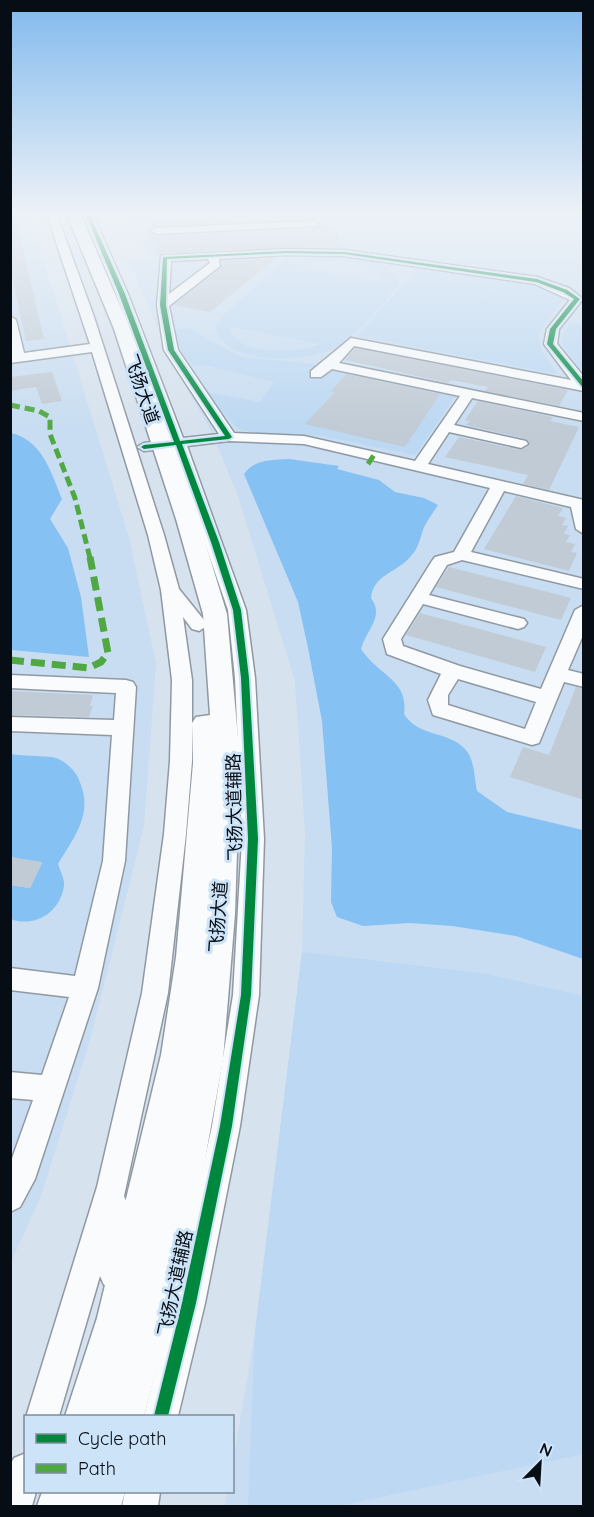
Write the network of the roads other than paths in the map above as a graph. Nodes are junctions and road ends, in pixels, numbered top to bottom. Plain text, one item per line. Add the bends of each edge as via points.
1 (83, 286) edge
2 (90, 286) edge
3 (109, 286) edge
4 (164, 286) edge
5 (188, 286) edge
6 (546, 286) edge
7 (579, 298) edge
8 (163, 305) junction
9 (93, 308) junction
10 (10, 321) edge
11 (100, 357) junction
12 (15, 358) edge
13 (330, 365) junction
14 (316, 374) dead end
15 (140, 386) junction
16 (583, 386) edge
17 (468, 394) junction
18 (584, 417) edge
19 (445, 427) junction
20 (229, 437) junction
21 (521, 444) dead end
22 (161, 445) junction
23 (418, 466) junction
24 (500, 485) junction
25 (162, 501) junction
26 (581, 505) edge
27 (187, 519) junction
28 (584, 529) edge
29 (156, 535) junction
30 (215, 542) junction
31 (461, 555) junction
32 (584, 584) edge
33 (170, 590) junction
34 (419, 597) junction
35 (584, 610) edge
36 (518, 623) dead end
37 (199, 625) junction
38 (453, 671) junction
39 (557, 674) junction
40 (10, 681) edge
41 (584, 681) edge
42 (547, 698) junction
43 (10, 724) edge
44 (125, 728) junction
45 (253, 839) junction
46 (220, 914) junction
47 (192, 957) junction
48 (10, 979) edge
49 (84, 988) junction
50 (147, 1034) junction
51 (206, 1060) junction
52 (10, 1085) edge
53 (51, 1089) junction
54 (226, 1126) junction
55 (112, 1187) junction
56 (10, 1197) edge
57 (189, 1303) junction
58 (117, 1318) junction
59 (42, 1415) edge
60 (87, 1415) edge
61 (124, 1415) edge
62 (125, 1415) edge
63 (162, 1415) edge
64 (24, 1476) edge
65 (14, 1506) edge

1 - 9 street
2 - 9 main road, 飞扬大道
3 - 15 main road, 飞扬大道 via 130,335
4 - 8 street
5 - 8 street
6 - 7 street
7 - 16 street via 553,328 550,344
8 - 20 street via 171,350
9 - 11 street
9 - 15 main road, 飞扬大道
10 - 12 street
11 - 12 street
11 - 15 street
11 - 29 street
13 - 14 street
13 - 16 street via 351,342
13 - 17 street
15 - 22 main road, 飞扬大道
17 - 18 street
17 - 19 street
19 - 21 street
19 - 23 street
20 - 22 street
20 - 23 street via 304,440
22 - 25 main road, 飞扬大道
22 - 27 main road, 飞扬大道
22 - 30 street, 飞扬大道辅路
23 - 24 street
24 - 26 street
24 - 31 street
25 - 29 street
25 - 37 main road, 飞扬大道 via 182,556
26 - 28 street
27 - 30 street
27 - 46 main road, 飞扬大道 via 215,614 221,679 226,761
29 - 33 street
30 - 45 street, 飞扬大道辅路 via 237,610 245,678
31 - 32 street
31 - 34 street via 441,561
33 - 37 street
33 - 50 street via 182,680 181,761 174,846
34 - 36 street
34 - 38 street via 392,639 394,650
35 - 39 street
37 - 47 main road, 飞扬大道 via 207,763
38 - 42 street
38 - 42 street via 437,696 440,710 532,738
39 - 41 street
39 - 42 street
40 - 44 street via 126,687
43 - 44 street
44 - 49 street via 114,861
45 - 46 street
45 - 54 street, 飞扬大道辅路 via 246,995
46 - 51 main road, 飞扬大道
47 - 50 street
47 - 58 main road, 飞扬大道 via 178,1055
48 - 49 street
49 - 53 street
50 - 55 street
51 - 54 street
51 - 61 main road, 飞扬大道 via 169,1248
52 - 53 street
53 - 56 street
54 - 57 street, 飞扬大道辅路
55 - 58 street
55 - 59 street
57 - 62 street
57 - 63 street, 飞扬大道辅路
58 - 60 main road, 飞扬大道
64 - 65 street

